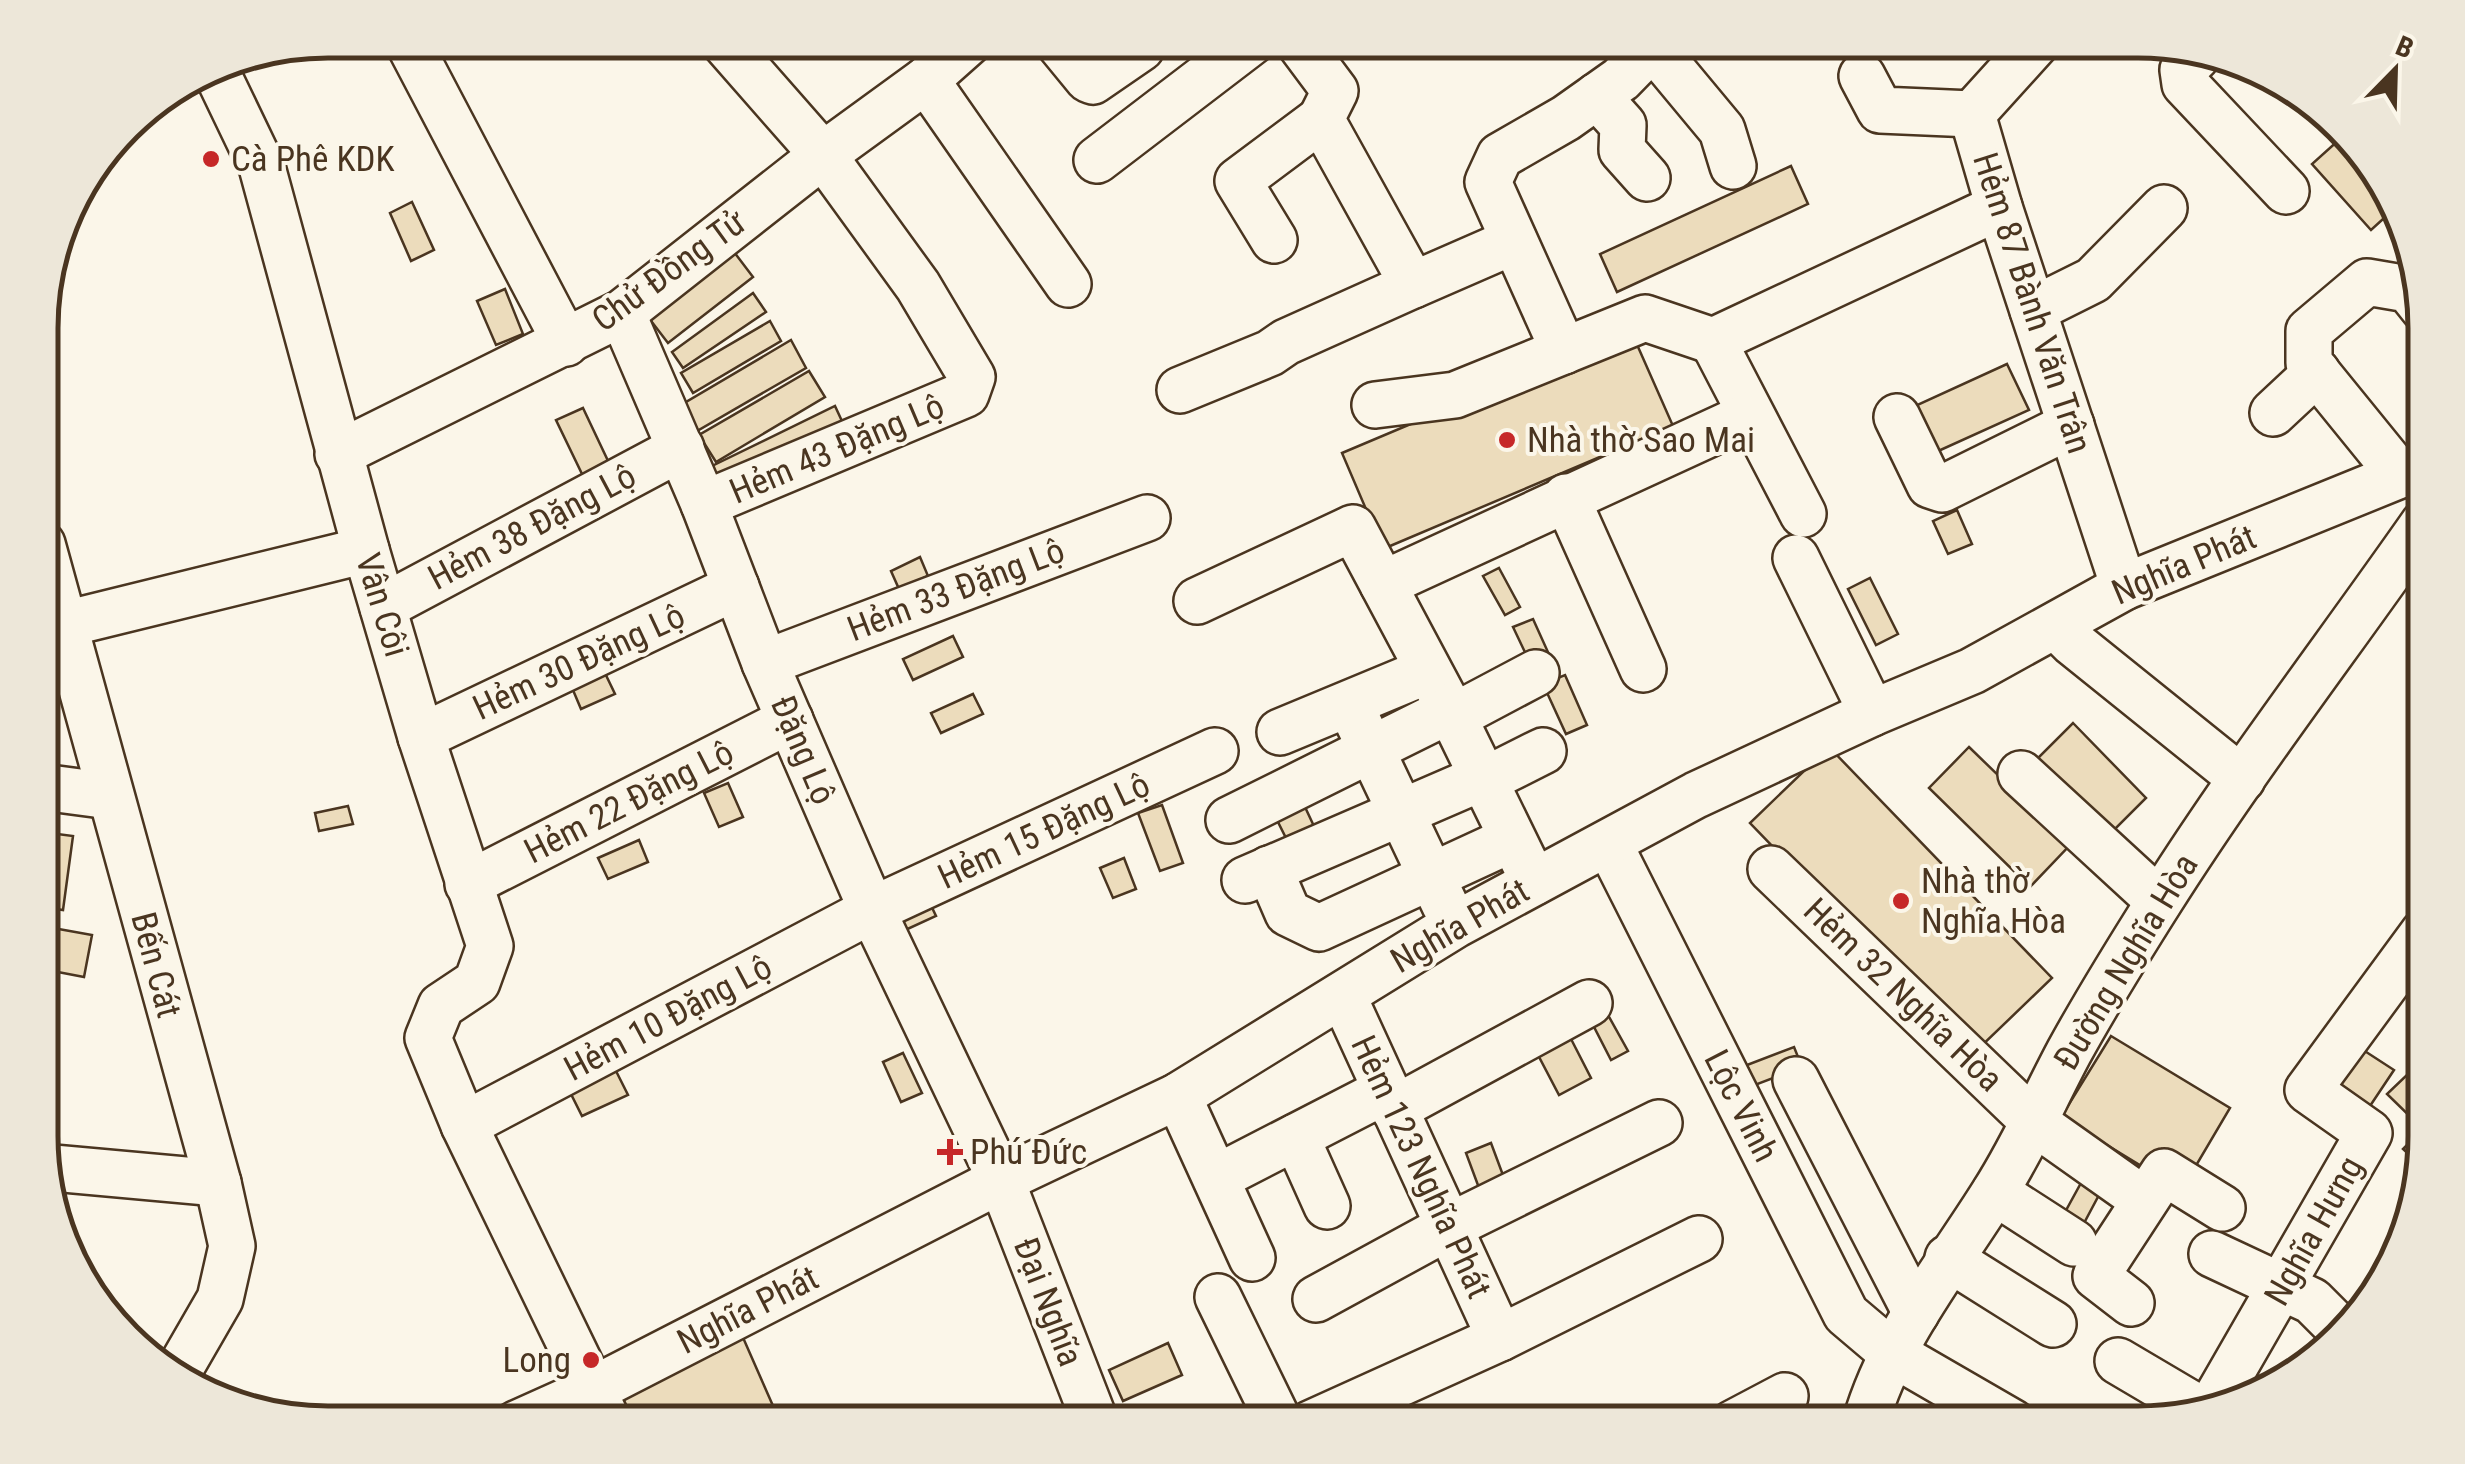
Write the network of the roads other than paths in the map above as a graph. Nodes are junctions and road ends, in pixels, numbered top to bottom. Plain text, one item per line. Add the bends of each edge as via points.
1 (417, 58) edge
2 (738, 58) edge
3 (950, 58) edge
4 (1071, 58) edge
5 (1126, 58) edge
6 (1230, 58) edge
7 (1310, 58) edge
8 (1641, 58) edge
9 (1667, 58) edge
10 (2023, 58) edge
11 (2190, 63) edge
12 (1862, 76) dead end
13 (220, 80) edge
14 (926, 80) junction
15 (1597, 96) junction
16 (1972, 114) junction
17 (1321, 120) junction
18 (823, 154) junction
19 (1097, 160) dead end
20 (1733, 166) dead end
21 (1647, 178) dead end
22 (2286, 191) dead end
23 (1999, 207) junction
24 (2164, 208) dead end
25 (1274, 240) dead end
26 (1514, 241) junction
27 (1068, 284) dead end
28 (1413, 285) junction
29 (2405, 295) edge
30 (2033, 310) junction
31 (622, 314) junction
32 (1713, 341) junction
33 (566, 344) junction
34 (1564, 351) junction
35 (2317, 372) junction
36 (1180, 390) dead end
37 (1375, 405) dead end
38 (2272, 413) dead end
39 (1750, 415) junction
40 (1897, 418) dead end
41 (2071, 425) junction
42 (681, 448) junction
43 (338, 454) junction
44 (2407, 468) edge
45 (2407, 475) edge
46 (1566, 497) junction
47 (704, 504) junction
48 (1802, 514) dead end
49 (1147, 518) dead end
50 (366, 550) junction
51 (2407, 557) edge
52 (1796, 558) dead end
53 (1383, 584) junction
54 (736, 587) junction
55 (2124, 587) junction
56 (58, 597) edge
57 (1197, 601) dead end
58 (384, 606) junction
59 (66, 624) junction
60 (2056, 626) junction
61 (765, 662) junction
62 (1643, 669) dead end
63 (1427, 670) junction
64 (1536, 673) dead end
65 (1350, 705) junction
66 (1872, 713) junction
67 (1452, 714) junction
68 (790, 720) junction
69 (1280, 732) dead end
70 (421, 737) junction
71 (1370, 749) junction
72 (1216, 751) dead end
73 (1543, 751) dead end
74 (2021, 774) dead end
75 (1482, 779) junction
76 (2242, 779) junction
77 (58, 789) edge
78 (110, 796) junction
79 (1402, 812) junction
80 (1230, 820) dead end
81 (1512, 839) junction
82 (1609, 844) junction
83 (1772, 869) dead end
84 (1433, 878) junction
85 (1534, 882) junction
86 (468, 884) junction
87 (2159, 901) junction
88 (872, 910) junction
89 (1455, 925) junction
90 (2407, 962) edge
91 (1343, 996) junction
92 (1589, 1003) dead end
93 (1796, 1080) dead end
94 (1178, 1096) junction
95 (1389, 1100) junction
96 (1659, 1122) dead end
97 (2034, 1122) junction
98 (464, 1125) junction
99 (1296, 1136) junction
100 (60, 1169) edge
101 (1216, 1178) junction
102 (1001, 1180) junction
103 (218, 1182) junction
104 (1995, 1192) junction
105 (2144, 1200) junction
106 (1327, 1206) dead end
107 (2222, 1208) dead end
108 (1448, 1228) junction
109 (1699, 1239) dead end
110 (2074, 1244) dead end
111 (2212, 1254) dead end
112 (1252, 1258) dead end
113 (1948, 1258) junction
114 (2284, 1286) junction
115 (1218, 1297) dead end
116 (1316, 1299) dead end
117 (2131, 1302) dead end
118 (1916, 1314) junction
119 (2333, 1322) edge
120 (2053, 1324) dead end
121 (1500, 1338) junction
122 (1892, 1354) junction
123 (2118, 1361) dead end
124 (182, 1364) edge
125 (2220, 1393) edge
126 (1784, 1396) dead end
127 (2186, 1401) edge
128 (601, 1406) edge
129 (603, 1406) edge
130 (1089, 1406) edge
131 (1271, 1406) edge
132 (1350, 1406) edge
133 (1765, 1406) edge
134 (1872, 1406) edge
135 (1982, 1406) edge

1 - 33 street
2 - 18 street
3 - 14 street, Chử Đồng Tử
4 - 5 street via 1093,80
6 - 19 street
7 - 17 street via 1335,91
8 - 15 street
9 - 20 street via 1722,130
10 - 16 street, Hẻm 87 Bành Văn Trân
11 - 22 street via 2183,70 2185,84
12 - 16 street via 1880,110
13 - 43 street, Vân Côi via 262,167
14 - 18 street, Chử Đồng Tử
14 - 27 street
15 - 21 street via 1623,125 1622,150
15 - 26 street via 1500,156 1488,182
16 - 23 street, Hẻm 87 Bành Văn Trân
17 - 25 street via 1238,181
17 - 28 street
18 - 31 street, Chử Đồng Tử
18 - 47 street, Hẻm 43 Đặng Lộ via 918,286 972,377 966,394
23 - 30 street, Hẻm 87 Bành Văn Trân
23 - 32 street
24 - 30 street via 2093,280
26 - 28 street
26 - 34 street
28 - 36 street
29 - 35 street via 2367,282 2309,331 2309,364
30 - 41 street, Hẻm 87 Bành Văn Trân
31 - 33 street, Chử Đồng Tử
31 - 42 street, Đặng Lộ
32 - 34 street via 1645,318
32 - 39 street
33 - 43 street, Chử Đồng Tử
34 - 37 street via 1456,395
35 - 38 street
35 - 44 street
39 - 46 street
39 - 48 street
40 - 41 street via 1930,485 1942,489
41 - 55 street, Hẻm 87 Bành Văn Trân
42 - 47 street, Đặng Lộ
42 - 58 street, Hẻm 38 Đặng Lộ
43 - 50 street, Vân Côi
45 - 55 street, Nghĩa Phát
46 - 53 street
46 - 62 street
47 - 54 street, Đặng Lộ
49 - 61 street, Hẻm 33 Đặng Lộ
50 - 58 street, Vân Côi
50 - 59 street
51 - 76 street, Đường Nghĩa Hòa
52 - 66 street
53 - 57 street via 1353,528
53 - 63 street
54 - 61 street, Đặng Lộ
54 - 70 street, Hẻm 30 Đặng Lộ
55 - 60 street, Nghĩa Phát
56 - 59 street, Bến Cát
58 - 70 street, Vân Côi
59 - 78 street, Bến Cát
60 - 66 street, Nghĩa Phát
60 - 76 street
61 - 68 street, Đặng Lộ
63 - 65 street
63 - 67 street
64 - 67 street
65 - 69 street
65 - 71 street
66 - 82 street, Nghĩa Phát via 1696,795
67 - 71 street
67 - 75 street
68 - 86 street, Hẻm 22 Đặng Lộ
68 - 88 street, Đặng Lộ
70 - 86 street, Vân Côi
71 - 79 street
71 - 80 street
72 - 88 street, Hẻm 15 Đặng Lộ
73 - 75 street
74 - 87 street
75 - 79 street
75 - 81 street
76 - 87 street, Đường Nghĩa Hòa
77 - 78 street
78 - 103 street, Bến Cát
79 - 84 street
79 - 84 street via 1257,874 1288,913 1319,928
81 - 84 street
81 - 85 street
82 - 85 street, Nghĩa Phát
82 - 122 street, Lộc Vinh via 1846,1314
83 - 97 street, Hẻm 32 Nghĩa Hòa
84 - 89 street
85 - 89 street, Nghĩa Phát
86 - 98 street, Vân Côi via 490,946 477,982 441,1006 428,1038
87 - 97 street, Đường Nghĩa Hòa
88 - 98 street, Hẻm 10 Đặng Lộ
88 - 102 street, Đặng Lộ
89 - 91 street, Nghĩa Phát
90 - 114 street, Nghĩa Hưng via 2308,1090 2369,1133
91 - 94 street, Nghĩa Phát
91 - 95 street, Hẻm 123 Nghĩa Phát
92 - 95 street
93 - 118 street
94 - 101 street
94 - 102 street, Nghĩa Phát
95 - 99 street
95 - 108 street, Hẻm 123 Nghĩa Phát
96 - 108 street
97 - 104 street, Đường Nghĩa Hòa
97 - 105 street, Hẻm 32 Nghĩa Hòa
98 - 128 street, Vân Côi
99 - 101 street
99 - 106 street
100 - 103 street
101 - 112 street
102 - 129 street, Nghĩa Phát
102 - 130 street, Đại Nghĩa
103 - 124 street, Bến Cát via 232,1246 220,1299
104 - 110 street
104 - 113 street, Đường Nghĩa Hòa
105 - 107 street via 2164,1172
105 - 117 street via 2096,1276
108 - 116 street
108 - 121 street, Hẻm 123 Nghĩa Phát
109 - 121 street, Hẻm 123 Nghĩa Phát
111 - 114 street
113 - 118 street, Đường Nghĩa Hòa
113 - 120 street
114 - 119 street
114 - 125 street, Nghĩa Hưng
115 - 131 street
118 - 122 street, Đường Nghĩa Hòa
121 - 132 street, Hẻm 123 Nghĩa Phát
122 - 134 street, Đường Nghĩa Hòa
122 - 135 street, Lộc Vinh
123 - 127 street
126 - 133 street

